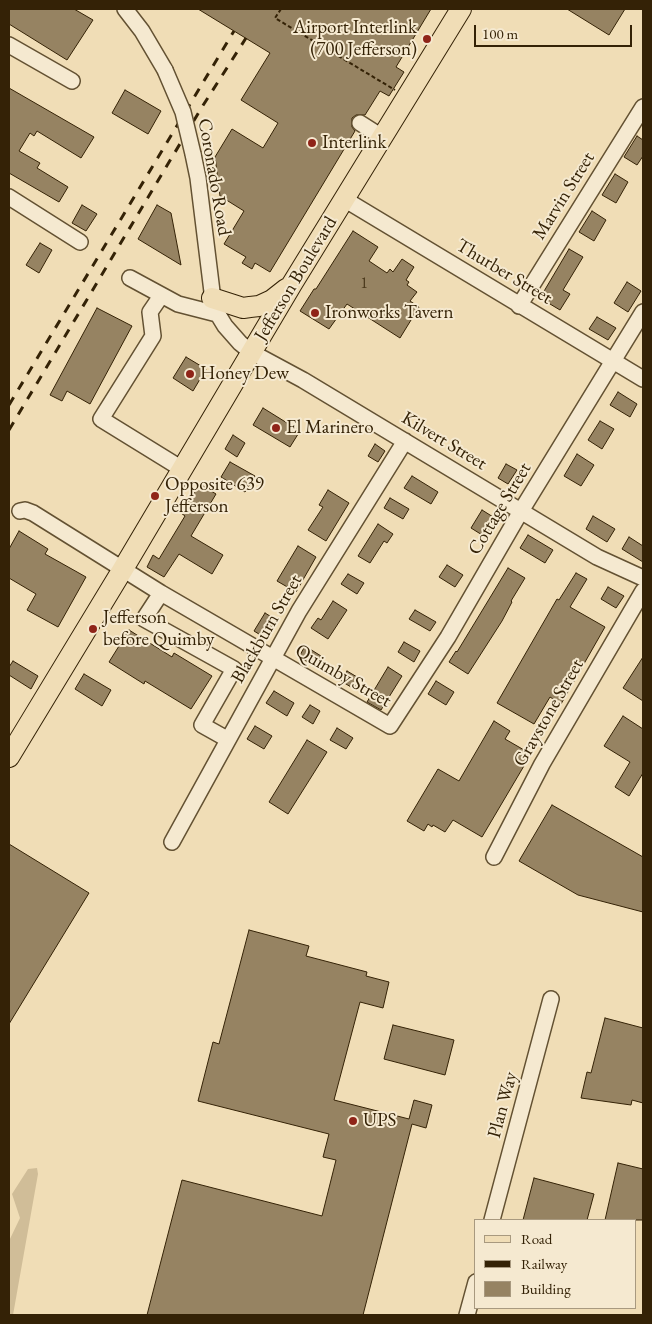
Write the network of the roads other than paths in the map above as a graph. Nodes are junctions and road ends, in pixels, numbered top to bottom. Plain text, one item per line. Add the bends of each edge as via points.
1 (126, 9) edge
2 (459, 10) edge
3 (9, 45) edge
4 (72, 82) dead end
5 (643, 107) edge
6 (360, 123) dead end
7 (382, 137) junction
8 (9, 197) edge
9 (344, 199) junction
10 (80, 242) dead end
11 (130, 278) dead end
12 (292, 284) junction
13 (161, 296) junction
14 (215, 306) junction
15 (519, 306) junction
16 (643, 312) edge
17 (251, 352) junction
18 (614, 360) junction
19 (643, 379) edge
20 (405, 441) junction
21 (182, 468) junction
22 (521, 510) junction
23 (20, 511) dead end
24 (123, 569) junction
25 (643, 578) edge
26 (643, 591) edge
27 (160, 593) junction
28 (272, 658) junction
29 (390, 726) joint
30 (227, 740) junction
31 (9, 757) edge
32 (172, 842) dead end
33 (494, 857) dead end
34 (551, 1000) dead end
35 (492, 1219) edge
36 (474, 1289) edge
37 (467, 1315) edge

1 - 14 street, Coronado Road, bridge via 165,70 183,112 198,178
2 - 7 main road, Jefferson Boulevard
3 - 4 street
5 - 15 street, Marvin Street
6 - 7 street
7 - 9 main road, Jefferson Boulevard
8 - 10 street
9 - 12 main road, Jefferson Boulevard
9 - 15 street, Thurber Street
11 - 13 street
12 - 14 main road via 259,306
12 - 17 main road, Jefferson Boulevard
13 - 14 street via 178,304
13 - 21 street via 150,312 153,336 102,419
14 - 17 street, Coronado Road via 224,326
15 - 18 street, Thurber Street
16 - 18 street, Cottage Street
17 - 20 street, Kilvert Street
17 - 21 main road, Jefferson Boulevard
18 - 19 street, Thurber Street
18 - 22 street, Cottage Street
20 - 22 street, Kilvert Street
20 - 28 street, Blackburn Street
21 - 24 main road, Jefferson Boulevard
22 - 25 street, Kilvert Street via 597,557
22 - 29 street, Cottage Street via 448,637
23 - 24 street, Quimby Street via 33,513
24 - 27 street, Quimby Street
24 - 31 main road, Jefferson Boulevard
26 - 33 street, Graystone Street via 542,764
27 - 28 street, Quimby Street
27 - 30 street via 144,619 234,669 202,725
28 - 29 street, Quimby Street
28 - 30 street, Blackburn Street
30 - 32 street, Blackburn Street
34 - 35 street, Plan Way
36 - 37 street

